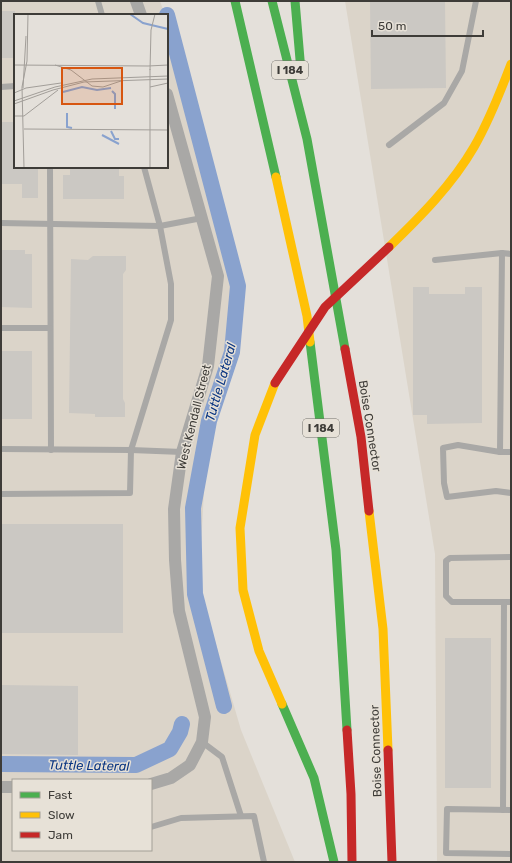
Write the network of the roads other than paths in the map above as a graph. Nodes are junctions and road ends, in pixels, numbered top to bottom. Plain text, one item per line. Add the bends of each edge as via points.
1 (98, 1) edge
2 (136, 1) edge
3 (235, 1) edge
4 (272, 1) edge
5 (295, 1) edge
6 (476, 1) edge
7 (102, 14) edge
8 (141, 14) edge
9 (230, 22) dead end
10 (511, 64) edge
11 (254, 72) junction
12 (14, 86) edge
13 (1, 87) edge
14 (168, 98) edge
15 (307, 139) junction
16 (389, 145) dead end
17 (50, 168) edge
18 (144, 168) edge
19 (202, 218) junction
20 (1, 223) edge
21 (50, 224) junction
22 (160, 226) junction
23 (502, 253) junction
24 (511, 254) edge
25 (435, 260) dead end
26 (1, 328) edge
27 (50, 328) junction
28 (1, 449) edge
29 (51, 450) junction
30 (131, 450) junction
31 (182, 452) junction
32 (500, 452) junction
33 (511, 452) edge
34 (511, 493) edge
35 (1, 494) edge
36 (511, 557) edge
37 (504, 602) junction
38 (511, 602) edge
39 (202, 742) junction
40 (152, 784) edge
41 (1, 787) edge
42 (12, 787) edge
43 (503, 810) junction
44 (511, 810) edge
45 (241, 816) junction
46 (152, 827) edge
47 (511, 854) edge
48 (264, 862) edge
49 (334, 862) edge
50 (352, 862) edge
51 (392, 862) edge

1 - 7 lane
2 - 8 street
3 - 11 highway, I 184
4 - 15 highway, Boise Connector / I 184
5 - 15 highway
6 - 16 lane via 462,71 444,104
9 - 11 highway
10 - 49 highway, bridge via 483,131 447,187 423,214 325,307 275,383 255,435 240,528 243,590 259,651 314,778
11 - 50 highway, I 184 via 307,316 336,550 351,794
12 - 13 lane
14 - 19 street, West Kendall Street
15 - 51 highway, Boise Connector / I 184 via 361,437 383,629
17 - 21 lane
18 - 22 lane
19 - 22 lane
19 - 31 street, West Kendall Street via 218,276 208,366
20 - 21 lane
21 - 22 lane
21 - 27 lane
22 - 30 lane via 171,284 171,320
23 - 24 lane
23 - 25 lane
23 - 32 lane
26 - 27 lane
27 - 29 lane
28 - 29 lane
29 - 30 lane
30 - 31 lane
30 - 35 lane via 130,493
31 - 39 street, West Kendall Street via 174,509 175,560 179,611 204,717
32 - 33 lane
32 - 34 lane via 458,445 443,448 447,497 496,491
36 - 37 lane via 450,558 446,561 448,599 452,602
37 - 38 lane
37 - 43 lane
39 - 40 street, West Kendall Street via 190,765 171,778
39 - 45 lane via 222,758
41 - 42 street
43 - 44 lane
43 - 47 lane via 447,809 446,853
45 - 46 lane via 181,818
45 - 48 lane via 254,816

